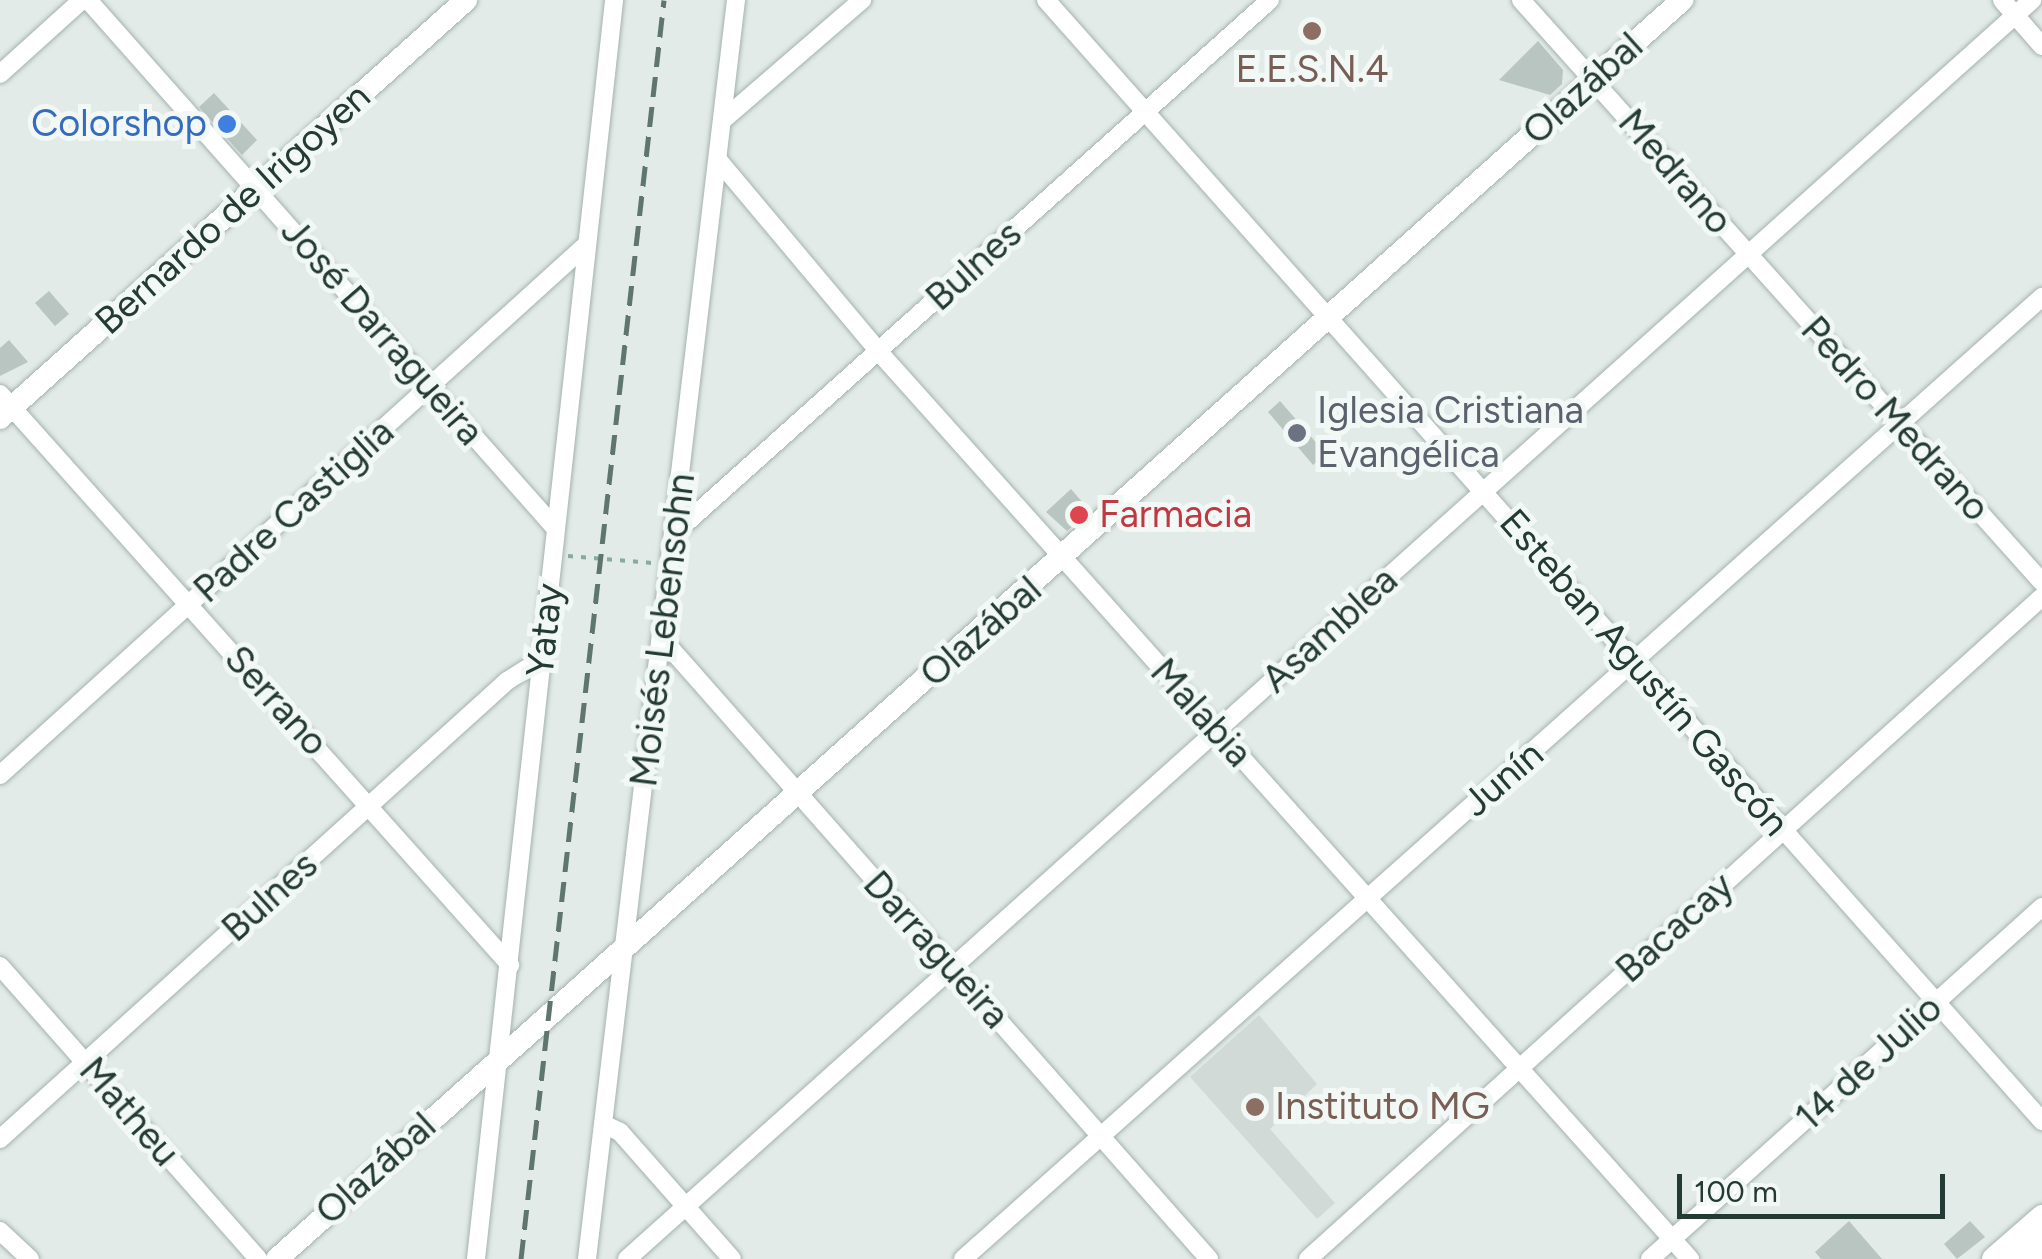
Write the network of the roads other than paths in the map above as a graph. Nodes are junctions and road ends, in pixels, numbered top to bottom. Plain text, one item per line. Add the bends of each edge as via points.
1 (85, 0) edge
2 (466, 0) edge
3 (614, 0) edge
4 (736, 0) edge
5 (862, 0) edge
6 (1046, 0) edge
7 (1270, 0) edge
8 (1522, 0) edge
9 (1682, 0) edge
10 (2002, 0) edge
11 (2032, 0) edge
12 (2015, 16) junction
13 (2042, 46) edge
14 (0, 74) edge
15 (1593, 78) junction
16 (1146, 111) junction
17 (723, 120) junction
18 (719, 161) junction
19 (256, 190) junction
20 (586, 244) junction
21 (1748, 256) junction
22 (2042, 297) edge
23 (1330, 318) junction
24 (879, 352) junction
25 (429, 387) junction
26 (4, 406) edge
27 (1899, 424) junction
28 (1484, 491) junction
29 (556, 529) junction
30 (676, 531) junction
31 (1064, 558) junction
32 (2042, 582) edge
33 (2042, 598) edge
34 (190, 605) junction
35 (664, 641) junction
36 (542, 659) junction
37 (1634, 662) junction
38 (1217, 732) junction
39 (0, 775) edge
40 (797, 794) junction
41 (371, 806) junction
42 (1784, 831) junction
43 (1367, 899) junction
44 (2042, 906) edge
45 (621, 951) junction
46 (510, 965) junction
47 (951, 965) junction
48 (0, 966) edge
49 (1936, 1002) junction
50 (500, 1057) junction
51 (86, 1062) junction
52 (1520, 1068) junction
53 (2042, 1121) edge
54 (603, 1124) junction
55 (1098, 1136) junction
56 (0, 1139) edge
57 (688, 1209) junction
58 (2042, 1217) edge
59 (0, 1231) edge
60 (1672, 1239) junction
61 (2042, 1243) edge
62 (2010, 1256) edge
63 (30, 1259) edge
64 (258, 1259) edge
65 (276, 1259) edge
66 (476, 1259) edge
67 (587, 1259) edge
68 (628, 1259) edge
69 (732, 1259) edge
70 (963, 1259) edge
71 (1209, 1259) edge
72 (1308, 1259) edge
73 (1650, 1259) edge
74 (1690, 1259) edge

1 - 14 street
1 - 19 street, José Darragueira
2 - 19 street, Bernardo de Irigoyen
3 - 20 street, Yatay
4 - 17 street, Moisés Lebensohn
5 - 17 street
6 - 16 street, Esteban Agustín Gascón
7 - 16 street, Bulnes
8 - 15 street, Medrano
9 - 15 street, Olazábal
10 - 12 street
11 - 12 street, Asamblea
12 - 13 street
12 - 21 street, Asamblea
15 - 21 street, Medrano
15 - 23 street, Olazábal
16 - 23 street, Esteban Agustín Gascón
16 - 24 street, Bulnes
17 - 18 street, Moisés Lebensohn
18 - 24 street, Malabia
18 - 30 street, Moisés Lebensohn
19 - 25 street, José Darragueira
19 - 26 street, Bernardo de Irigoyen
20 - 25 street, Padre Castiglia
20 - 29 street, Yatay
21 - 27 street, Pedro Medrano
21 - 28 street, Asamblea
22 - 27 street, Junín
23 - 28 street, Esteban Agustín Gascón
23 - 31 street, Olazábal
24 - 30 street, Bulnes
24 - 31 street, Malabia
25 - 29 street, José Darragueira
25 - 34 street, Padre Castiglia
26 - 34 street, Serrano
27 - 32 street, Pedro Medrano
27 - 37 street, Junín
28 - 37 street, Esteban Agustín Gascón
28 - 38 street, Asamblea
29 - 36 street, Yatay
30 - 35 street, Moisés Lebensohn
31 - 38 street, Malabia
31 - 40 street, Olazábal
33 - 42 street, Bacacay
34 - 39 street, Padre Castiglia
34 - 41 street, Serrano
35 - 40 street, Darragueira
35 - 45 street, Moisés Lebensohn
36 - 41 street, Bulnes via 507,681
36 - 46 street, Yatay
37 - 42 street, Esteban Agustín Gascón
37 - 43 street, Junín
38 - 43 street, Malabia
38 - 47 street, Asamblea
40 - 45 street, Olazábal
40 - 47 street, Darragueira
41 - 46 street, Serrano
41 - 51 street, Bulnes
42 - 49 street, Esteban Agustín Gascón
42 - 52 street, Bacacay
43 - 52 street, Malabia
43 - 55 street, Junín
44 - 49 street, 14 de Julio
45 - 50 street, Olazábal
45 - 54 street, Moisés Lebensohn
46 - 50 street, Yatay
47 - 55 street, Darragueira
47 - 57 street, Asamblea
48 - 51 street, Matheu
49 - 53 street, Esteban Agustín Gascón
49 - 60 street, 14 de Julio
50 - 65 street, Olazábal
50 - 66 street, Yatay
51 - 56 street, Bulnes
51 - 64 street, Matheu
52 - 60 street, Malabia
52 - 72 street, Bacacay
54 - 57 street via 620,1132
54 - 67 street, Moisés Lebensohn
55 - 70 street, Junín
55 - 71 street, Darragueira
57 - 68 street, Asamblea
57 - 69 street
58 - 62 main road
59 - 63 street
60 - 73 street, 14 de Julio
60 - 74 street, Malabia
61 - 62 main road

